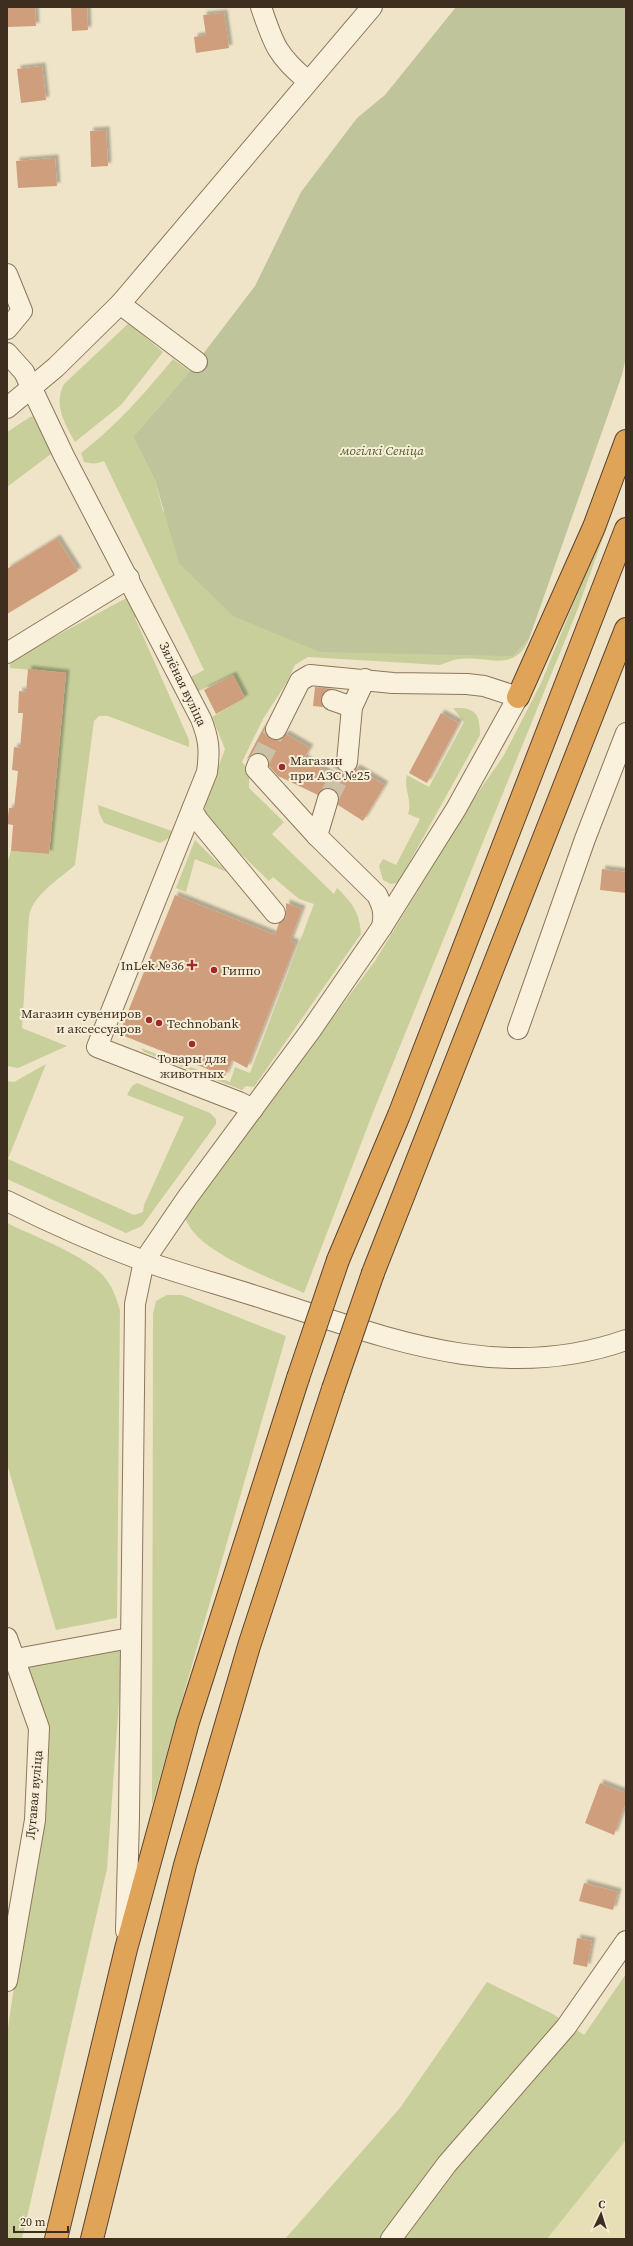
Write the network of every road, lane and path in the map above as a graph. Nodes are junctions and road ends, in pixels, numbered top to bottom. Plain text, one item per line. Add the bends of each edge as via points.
1 (261, 7) edge
2 (372, 7) edge
3 (308, 81) junction
4 (7, 274) edge
5 (120, 304) junction
6 (7, 329) edge
7 (7, 353) edge
8 (197, 362) dead end
9 (32, 389) junction
10 (7, 408) edge
11 (626, 441) edge
12 (626, 529) edge
13 (129, 578) junction
14 (626, 629) edge
15 (7, 653) edge
16 (359, 692) junction
17 (333, 695) dead end
18 (518, 697) junction
19 (276, 729) tunnel mouth
20 (626, 733) edge
21 (347, 762) tunnel mouth
22 (258, 764) dead end
23 (328, 799) tunnel mouth
24 (192, 810) junction
25 (317, 836) junction
26 (275, 913) dead end
27 (382, 927) junction
28 (518, 1029) dead end
29 (253, 1110) junction
30 (7, 1201) edge
31 (144, 1260) junction
32 (626, 1340) edge
33 (7, 1638) edge
34 (130, 1638) junction
35 (16, 1659) junction
36 (626, 1941) edge
37 (126, 1949) junction
38 (7, 1981) edge
39 (56, 2239) edge
40 (92, 2239) edge
41 (391, 2239) edge

1 - 3 street via 272,41 283,59
2 - 3 street
3 - 5 street
4 - 6 street via 22,311
5 - 8 street
5 - 9 street
7 - 9 street, Зялёная вуліца via 24,372
9 - 10 street
9 - 13 street, Зялёная вуліца
11 - 18 highway via 594,527
12 - 37 highway, bridge via 399,1114 338,1260 188,1722
13 - 15 street
13 - 24 street, Зялёная вуліца via 201,718 208,737 208,772
14 - 40 highway, bridge via 373,1273 333,1389 249,1646 185,1865
16 - 17 street
16 - 18 street via 393,683 467,684 484,686
16 - 19 street via 310,675 300,681
16 - 21 street
18 - 27 street via 456,809
20 - 28 street via 585,839
22 - 25 street via 256,769
23 - 25 street
24 - 26 street
24 - 29 street, Зялёная вуліца via 97,1047 239,1102
25 - 27 street via 377,895 383,907
27 - 29 street
29 - 31 street
30 - 31 street via 40,1218
31 - 32 street via 397,1340 440,1351 481,1357 527,1358 570,1354
31 - 34 street via 135,1304
33 - 35 street, Лугавая вуліца
34 - 35 street
34 - 37 street
35 - 38 street, Лугавая вуліца via 39,1728 35,1820
36 - 41 street via 566,2027 447,2164
37 - 39 highway

